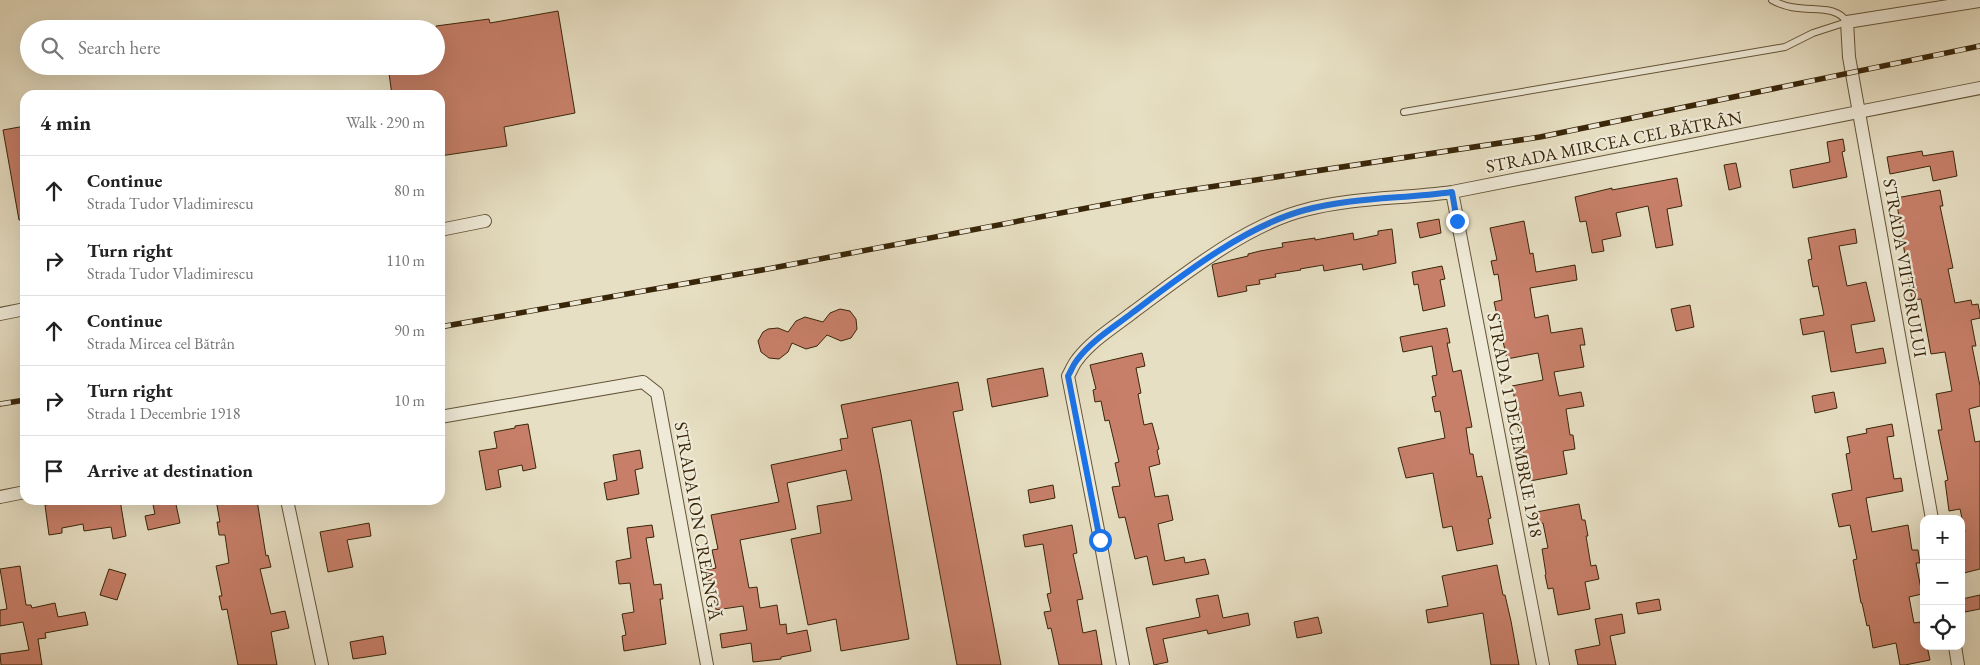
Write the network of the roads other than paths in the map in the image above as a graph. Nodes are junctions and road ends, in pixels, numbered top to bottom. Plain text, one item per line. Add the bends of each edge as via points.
1 (1772, 0) edge
2 (1823, 1) dead end
3 (1980, 1) edge
4 (1840, 6) dead end
5 (1847, 22) junction
6 (1980, 88) edge
7 (1404, 112) dead end
8 (1860, 112) junction
9 (1452, 192) junction
10 (485, 221) dead end
11 (445, 229) edge
12 (20, 310) edge
13 (0, 314) edge
14 (445, 417) edge
15 (20, 493) edge
16 (0, 497) edge
17 (288, 505) edge
18 (1931, 515) edge
19 (1956, 650) edge
20 (322, 665) edge
21 (707, 665) edge
22 (1123, 665) edge
23 (1543, 665) edge
24 (1958, 665) edge

1 - 2 lane via 1778,4 1797,5
3 - 5 street
4 - 5 lane
5 - 7 lane via 1813,33 1785,48
5 - 8 street, STRADA VIITORULUI via 1849,57
6 - 8 street, STRADA MIRCEA CEL BĂTRÂN
8 - 9 street, STRADA MIRCEA CEL BĂTRÂN
8 - 18 street, STRADA VIITORULUI
9 - 22 street, STRADA MIRCEA CEL BĂTRÂN via 1325,204 1257,229 1169,286 1097,340 1077,360 1068,376
9 - 23 street, STRADA 1 DECEMBRIE 1918
10 - 11 street
12 - 13 street
14 - 21 street, STRADA ION CREANGĂ via 643,382 650,386 657,393
15 - 16 street
17 - 20 street
19 - 24 street

